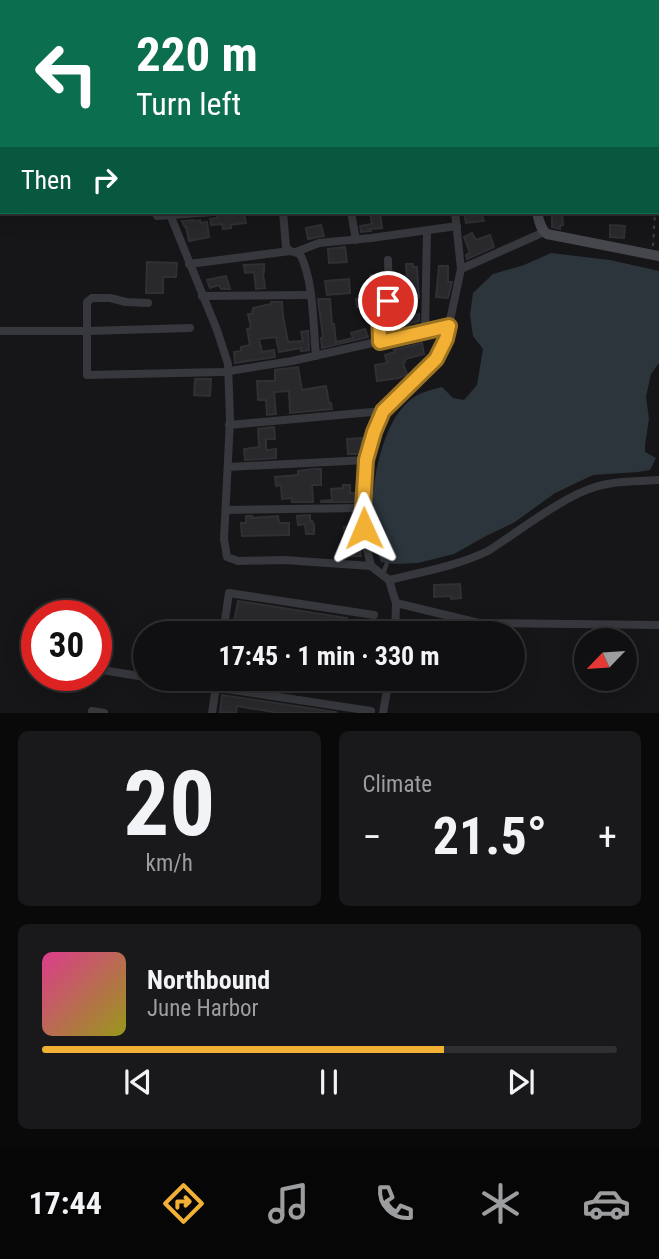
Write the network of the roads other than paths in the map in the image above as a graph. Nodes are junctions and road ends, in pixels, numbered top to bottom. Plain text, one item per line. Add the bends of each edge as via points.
1 (164, 214) edge
2 (283, 214) edge
3 (351, 214) edge
4 (455, 214) edge
5 (538, 214) edge
6 (457, 226) junction
7 (427, 231) junction
8 (544, 232) junction
9 (356, 240) junction
10 (293, 252) junction
11 (656, 255) edge
12 (388, 260) dead end
13 (189, 264) junction
14 (461, 269) junction
15 (373, 278) dead end
16 (310, 295) junction
17 (202, 296) junction
18 (148, 303) dead end
19 (379, 312) junction
20 (449, 326) junction
21 (190, 328) dead end
22 (0, 331) edge
23 (87, 331) junction
24 (425, 331) junction
25 (380, 342) junction
26 (316, 356) junction
27 (229, 371) junction
28 (383, 411) junction
29 (229, 425) junction
30 (366, 460) junction
31 (228, 467) junction
32 (659, 480) edge
33 (363, 508) junction
34 (226, 510) junction
35 (387, 563) dead end
36 (371, 566) junction
37 (386, 577) junction
38 (396, 603) junction
39 (374, 615) dead end
40 (225, 621) edge
41 (395, 621) edge
42 (659, 625) edge
43 (112, 672) edge
44 (133, 675) edge
45 (215, 691) edge
46 (260, 691) edge
47 (387, 691) edge
48 (92, 711) dead end
49 (371, 711) edge
50 (104, 713) edge
51 (212, 713) edge
52 (383, 713) edge

1 - 13 street
2 - 10 street via 286,247
3 - 9 street
4 - 6 street
5 - 8 main road
6 - 7 street
6 - 14 street
7 - 9 street
7 - 24 street
8 - 11 main road
8 - 14 street
9 - 10 street via 319,243
10 - 13 street
10 - 16 street via 302,258
12 - 19 street via 388,301
13 - 17 street
14 - 20 street
15 - 19 street
16 - 17 street
16 - 26 street
17 - 27 street
18 - 23 street via 92,298 87,302
19 - 25 street
20 - 24 street
20 - 28 street via 436,359
21 - 23 street
22 - 23 street
23 - 27 street via 87,374
24 - 25 street
25 - 26 street
26 - 27 street
27 - 29 street
28 - 29 street
28 - 30 street
29 - 31 street
30 - 31 street
30 - 33 street
31 - 34 street
32 - 37 street via 609,484 582,492 478,556
33 - 34 street
33 - 36 street
34 - 36 street via 225,547 232,559
35 - 37 lane
36 - 37 street
37 - 38 street
38 - 41 street
38 - 42 street via 479,623
39 - 40 street via 229,593
43 - 44 street
45 - 51 street
46 - 49 street
47 - 52 street
48 - 50 street

